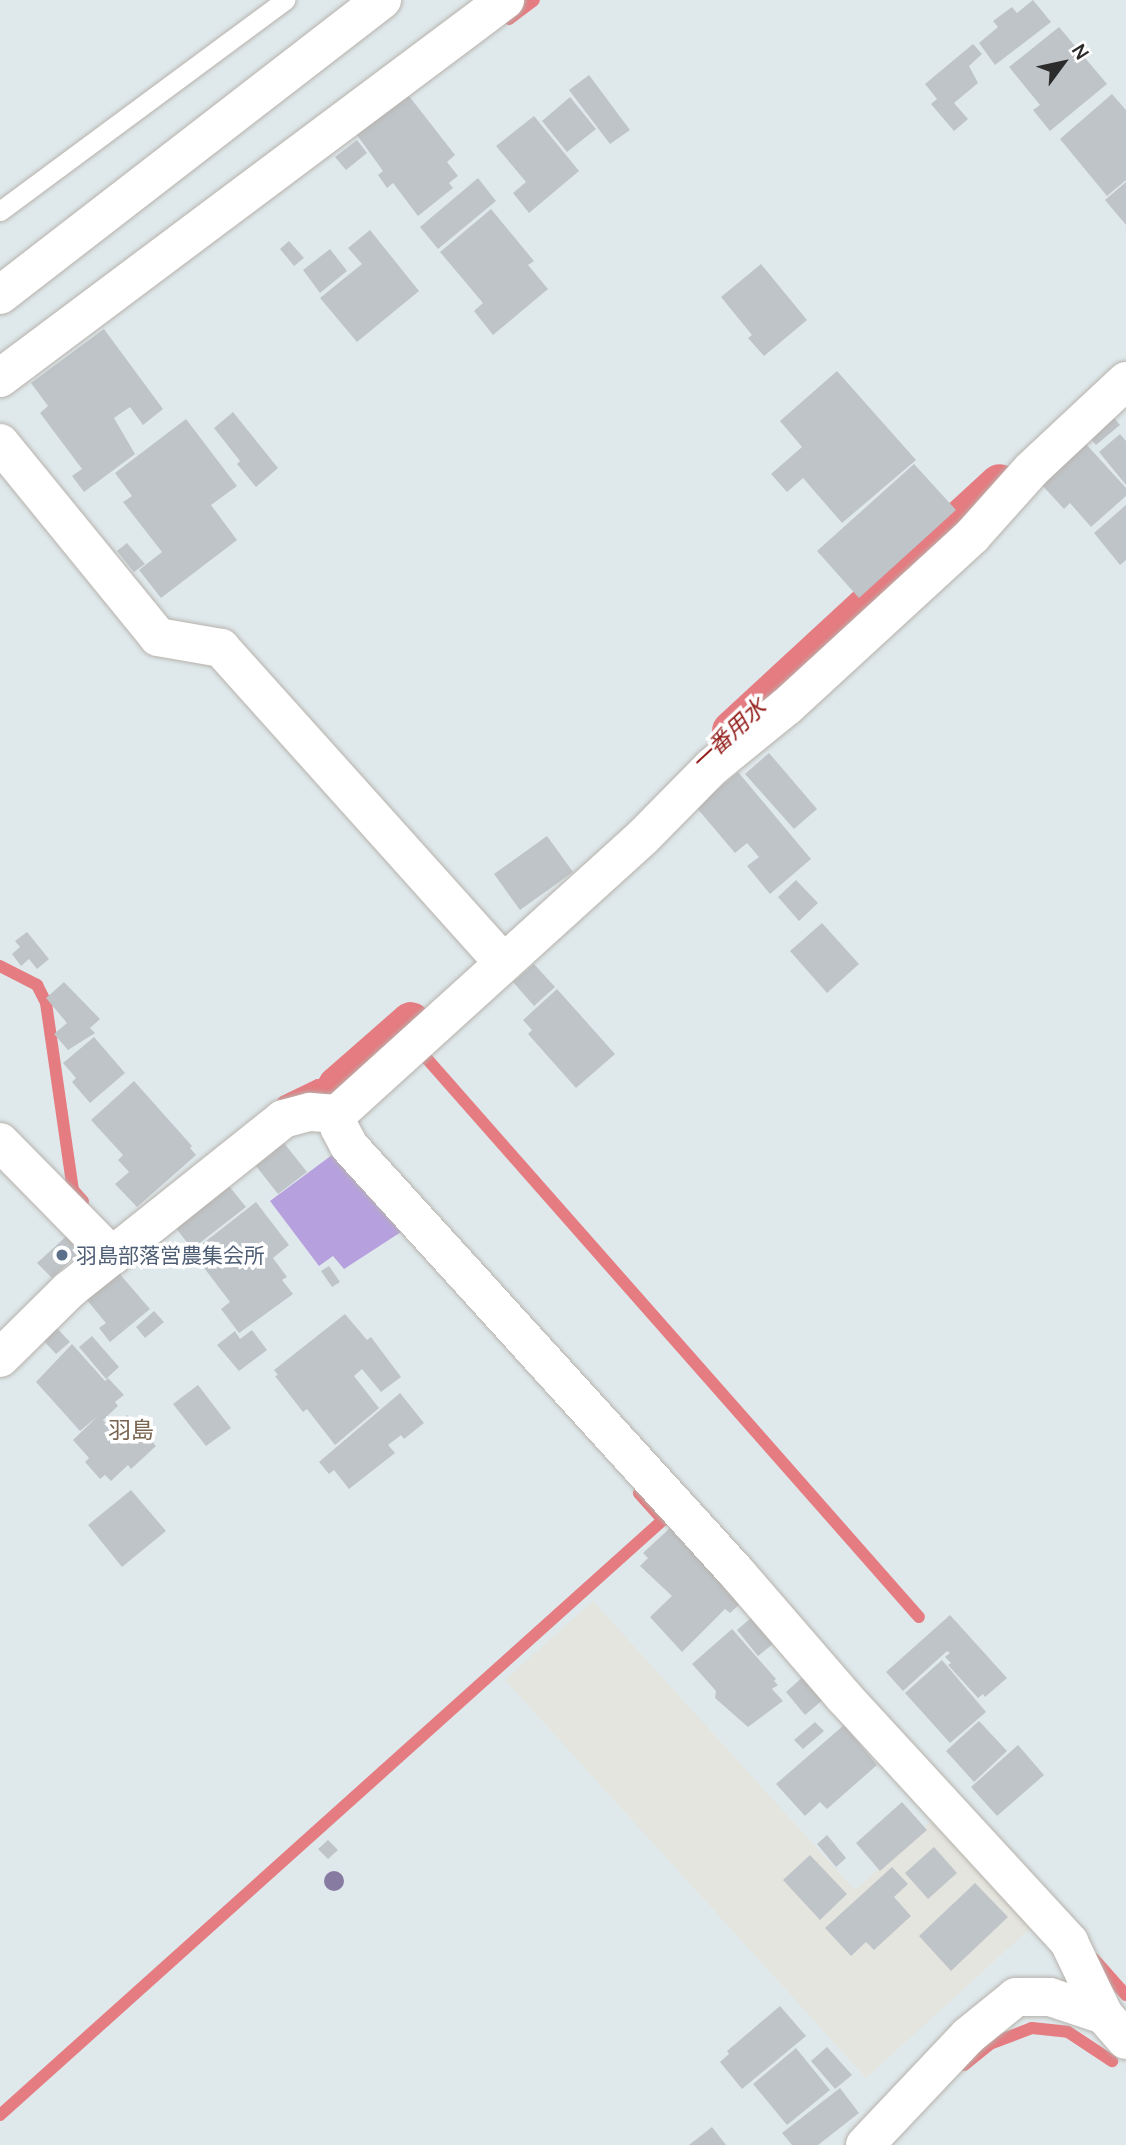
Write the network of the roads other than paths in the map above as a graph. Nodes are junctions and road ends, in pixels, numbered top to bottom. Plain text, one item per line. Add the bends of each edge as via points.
1 (285, 0) edge
2 (382, 0) edge
3 (505, 0) edge
4 (0, 211) edge
5 (0, 295) edge
6 (0, 378) edge
7 (1126, 382) edge
8 (0, 443) edge
9 (496, 955) junction
10 (337, 1114) junction
11 (0, 1142) edge
12 (107, 1251) junction
13 (0, 1358) edge
14 (1115, 2028) edge
15 (865, 2145) edge

1 - 4 lane
2 - 5 street
3 - 6 street
7 - 9 street via 1031,470 972,536 787,706 712,768 643,837
8 - 9 street via 158,637 221,648
9 - 10 street
10 - 12 street via 310,1112 283,1119
10 - 14 street via 349,1146 1069,1942
11 - 12 street
12 - 13 street
14 - 15 street via 1050,1997 1016,1997 968,2036

